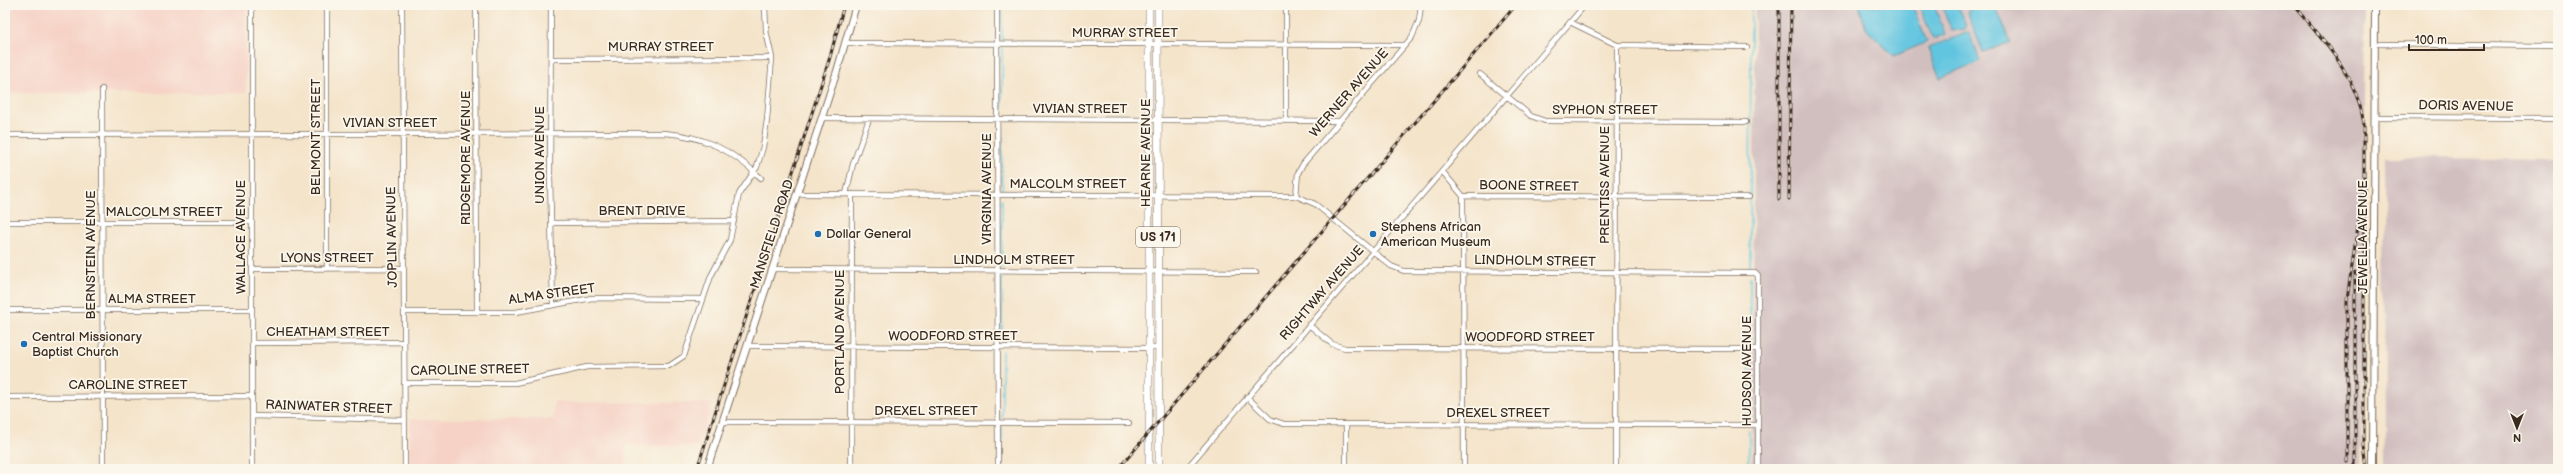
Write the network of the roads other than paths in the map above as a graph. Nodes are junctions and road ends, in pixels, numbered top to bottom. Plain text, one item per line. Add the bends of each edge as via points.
1 (252, 5) edge
2 (327, 5) edge
3 (402, 5) edge
4 (476, 5) edge
5 (552, 5) edge
6 (765, 5) edge
7 (856, 5) edge
8 (997, 5) edge
9 (1149, 5) edge
10 (1158, 5) edge
11 (1286, 5) edge
12 (1421, 5) edge
13 (1585, 5) edge
14 (2375, 5) edge
15 (1570, 22) junction
16 (846, 43) junction
17 (997, 44) junction
18 (1149, 44) junction
19 (1158, 44) junction
20 (2375, 44) junction
21 (1287, 45) junction
22 (1404, 45) junction
23 (1617, 45) junction
24 (2558, 46) edge
25 (1747, 48) dead end
26 (772, 58) junction
27 (551, 59) junction
28 (1480, 74) dead end
29 (102, 89) dead end
30 (1506, 95) junction
31 (2375, 117) junction
32 (822, 118) junction
33 (2558, 118) edge
34 (868, 119) junction
35 (997, 120) junction
36 (1149, 120) junction
37 (1158, 120) junction
38 (1286, 121) junction
39 (1339, 121) junction
40 (1616, 122) junction
41 (1746, 122) dead end
42 (402, 134) junction
43 (476, 134) junction
44 (551, 134) junction
45 (5, 135) edge
46 (100, 135) junction
47 (252, 135) junction
48 (328, 135) junction
49 (1442, 171) junction
50 (754, 172) junction
51 (761, 178) dead end
52 (797, 194) junction
53 (849, 194) junction
54 (998, 195) junction
55 (1149, 196) junction
56 (1158, 196) junction
57 (1296, 196) junction
58 (1463, 196) junction
59 (1749, 197) dead end
60 (1616, 198) junction
61 (1333, 218) joint
62 (734, 221) junction
63 (5, 222) edge
64 (251, 222) junction
65 (101, 223) junction
66 (551, 223) junction
67 (1373, 252) junction
68 (327, 268) junction
69 (403, 268) junction
70 (252, 269) junction
71 (772, 269) junction
72 (851, 270) junction
73 (998, 271) junction
74 (1149, 271) junction
75 (1158, 271) junction
76 (1464, 271) junction
77 (1256, 272) dead end
78 (1616, 273) junction
79 (1755, 273) joint
80 (703, 299) junction
81 (553, 305) junction
82 (5, 310) edge
83 (102, 310) junction
84 (252, 310) junction
85 (404, 312) junction
86 (477, 312) junction
87 (1309, 325) junction
88 (404, 342) junction
89 (252, 343) junction
90 (747, 346) junction
91 (851, 346) junction
92 (998, 347) junction
93 (1465, 347) junction
94 (1149, 348) junction
95 (1158, 348) junction
96 (1616, 348) junction
97 (1758, 349) junction
98 (404, 383) junction
99 (252, 396) junction
100 (5, 397) edge
101 (101, 397) junction
102 (1247, 397) junction
103 (252, 416) junction
104 (404, 420) junction
105 (722, 422) junction
106 (851, 422) junction
107 (998, 422) junction
108 (1129, 423) dead end
109 (1346, 424) junction
110 (1464, 424) junction
111 (1616, 424) junction
112 (1758, 425) junction
113 (102, 469) edge
114 (252, 469) edge
115 (405, 469) edge
116 (707, 469) edge
117 (851, 469) edge
118 (998, 469) edge
119 (1149, 469) edge
120 (1158, 469) edge
121 (1186, 469) edge
122 (1346, 469) edge
123 (1464, 469) edge
124 (1616, 469) edge
125 (1758, 469) edge
126 (2373, 469) edge

1 - 47 street, WALLACE AVENUE
2 - 48 street, BELMONT STREET
3 - 42 street, JOPLIN AVENUE
4 - 43 street, RIDGEMORE AVENUE
5 - 27 street, UNION AVENUE
6 - 26 street via 766,31
7 - 16 main road, MANSFIELD ROAD
8 - 17 street, VIRGINIA AVENUE
9 - 18 main road, HEARNE AVENUE / US 171
10 - 19 main road, HEARNE AVENUE / US 171
11 - 21 street
12 - 22 street, WERNER AVENUE via 1416,29
13 - 15 street, RIGHTWAY AVENUE
14 - 20 main road, JEWELLA AVENUE
15 - 23 street
15 - 30 street, RIGHTWAY AVENUE
16 - 17 street, MURRAY STREET
16 - 32 main road, MANSFIELD ROAD
17 - 18 street, MURRAY STREET
17 - 35 street, VIRGINIA AVENUE
18 - 19 street, MURRAY STREET
18 - 36 main road, HEARNE AVENUE / US 171
19 - 21 street, MURRAY STREET
19 - 37 main road, HEARNE AVENUE / US 171
20 - 24 street
20 - 31 main road, JEWELLA AVENUE
21 - 22 street, MURRAY STREET
21 - 38 street
22 - 39 street, WERNER AVENUE
23 - 25 street
23 - 40 street, PRENTISS AVENUE
26 - 27 street, MURRAY STREET
26 - 50 street via 767,120 761,154
27 - 44 street, UNION AVENUE
28 - 30 street, SYPHON STREET
29 - 46 street, BERNSTEIN AVENUE
30 - 40 street, SYPHON STREET via 1531,116 1545,121
30 - 49 street, RIGHTWAY AVENUE
31 - 33 street, DORIS AVENUE
31 - 126 main road, JEWELLA AVENUE
32 - 34 street, VIVIAN STREET
32 - 52 main road, MANSFIELD ROAD
34 - 35 street, VIVIAN STREET
34 - 53 street, PORTLAND AVENUE via 853,164
35 - 36 street, VIVIAN STREET
35 - 54 street, VIRGINIA AVENUE
36 - 37 street, VIVIAN STREET
36 - 55 main road, HEARNE AVENUE / US 171
37 - 38 street, VIVIAN STREET
37 - 56 main road, HEARNE AVENUE / US 171
38 - 39 street, VIVIAN STREET
39 - 57 street, WERNER AVENUE via 1300,168
40 - 41 street, SYPHON STREET
40 - 60 street, PRENTISS AVENUE
42 - 43 street, VIVIAN STREET
42 - 48 street, VIVIAN STREET
42 - 69 street, JOPLIN AVENUE
43 - 44 street, VIVIAN STREET
43 - 86 street, RIDGEMORE AVENUE
44 - 50 street, VIVIAN STREET via 664,133 693,137 723,147
44 - 66 street, UNION AVENUE
45 - 46 street, VIVIAN STREET
46 - 47 street, VIVIAN STREET
46 - 65 street, BERNSTEIN AVENUE
47 - 48 street, VIVIAN STREET
47 - 64 street, WALLACE AVENUE
48 - 68 street, BELMONT STREET
49 - 58 street, BOONE STREET
49 - 67 street, RIGHTWAY AVENUE
50 - 51 street, VIVIAN STREET
50 - 62 street via 739,194
52 - 53 street, MALCOLM STREET
52 - 71 main road, MANSFIELD ROAD
53 - 54 street, MALCOLM STREET
53 - 72 street, PORTLAND AVENUE
54 - 55 street, MALCOLM STREET
54 - 73 street, VIRGINIA AVENUE
55 - 56 street, MALCOLM STREET
55 - 74 main road, HEARNE AVENUE / US 171
56 - 57 street, MALCOLM STREET
56 - 75 main road, HEARNE AVENUE / US 171
57 - 61 street, MALCOLM STREET via 1315,204
58 - 60 street, BOONE STREET
58 - 76 street
59 - 60 street, BOONE STREET
60 - 78 street, PRENTISS AVENUE
61 - 67 street, LINDHOLM STREET
62 - 66 street, BRENT DRIVE
62 - 80 street via 730,240 716,265
63 - 65 street, MALCOLM STREET
64 - 65 street, MALCOLM STREET
64 - 70 street, WALLACE AVENUE
65 - 83 street, BERNSTEIN AVENUE
66 - 81 street, UNION AVENUE
67 - 76 street, LINDHOLM STREET via 1391,266 1404,271
67 - 87 street, RIGHTWAY AVENUE
68 - 69 street, LYONS STREET
68 - 70 street, LYONS STREET
69 - 85 street, JOPLIN AVENUE
70 - 84 street, WALLACE AVENUE
71 - 72 street, LINDHOLM STREET
71 - 90 main road, MANSFIELD ROAD
72 - 73 street, LINDHOLM STREET
72 - 91 street, PORTLAND AVENUE
73 - 74 street, LINDHOLM STREET
73 - 92 street, VIRGINIA AVENUE
74 - 75 street, LINDHOLM STREET
74 - 94 main road, HEARNE AVENUE / US 171
75 - 77 street, LINDHOLM STREET
75 - 95 main road, HEARNE AVENUE / US 171
76 - 78 street, LINDHOLM STREET
76 - 93 street
78 - 79 street, LINDHOLM STREET
78 - 96 street, PRENTISS AVENUE
79 - 97 street, HUDSON AVENUE via 1758,276
80 - 81 street, ALMA STREET via 592,298
80 - 98 street, CAROLINE STREET via 684,356 678,362 663,366 587,367 515,383
81 - 86 street, ALMA STREET via 516,312
82 - 83 street, ALMA STREET
83 - 84 street, ALMA STREET
83 - 101 street, BERNSTEIN AVENUE
84 - 89 street, WALLACE AVENUE
85 - 86 street, ALMA STREET
85 - 88 street, JOPLIN AVENUE
87 - 93 street, WOODFORD STREET via 1332,344 1345,348
87 - 102 street, RIGHTWAY AVENUE
88 - 89 street, CHEATHAM STREET
88 - 98 street, JOPLIN AVENUE
89 - 99 street, WALLACE AVENUE
90 - 91 street, WOODFORD STREET
90 - 105 main road, MANSFIELD ROAD
91 - 92 street, WOODFORD STREET
91 - 106 street, PORTLAND AVENUE
92 - 94 street, WOODFORD STREET
92 - 107 street, VIRGINIA AVENUE
93 - 96 street, WOODFORD STREET
93 - 110 street
94 - 95 street, WOODFORD STREET
94 - 119 main road, HEARNE AVENUE / US 171
95 - 120 main road, HEARNE AVENUE / US 171
96 - 97 street, WOODFORD STREET
96 - 111 street, PRENTISS AVENUE
97 - 112 street, HUDSON AVENUE
98 - 104 street, JOPLIN AVENUE
99 - 101 street, CAROLINE STREET
99 - 103 street, WALLACE AVENUE
100 - 101 street, CAROLINE STREET
101 - 113 street, BERNSTEIN AVENUE
102 - 109 street, DREXEL STREET via 1276,422
102 - 121 street, RIGHTWAY AVENUE
103 - 104 street, RAINWATER STREET
103 - 114 street, WALLACE AVENUE
104 - 115 street, JOPLIN AVENUE
105 - 106 street, DREXEL STREET
105 - 116 main road, MANSFIELD ROAD
106 - 107 street, DREXEL STREET
106 - 117 street, PORTLAND AVENUE
107 - 108 street, DREXEL STREET
107 - 118 street, VIRGINIA AVENUE
109 - 110 street, DREXEL STREET
109 - 122 street
110 - 111 street, DREXEL STREET
110 - 123 street
111 - 112 street, DREXEL STREET
111 - 124 street, PRENTISS AVENUE
112 - 125 street, HUDSON AVENUE

